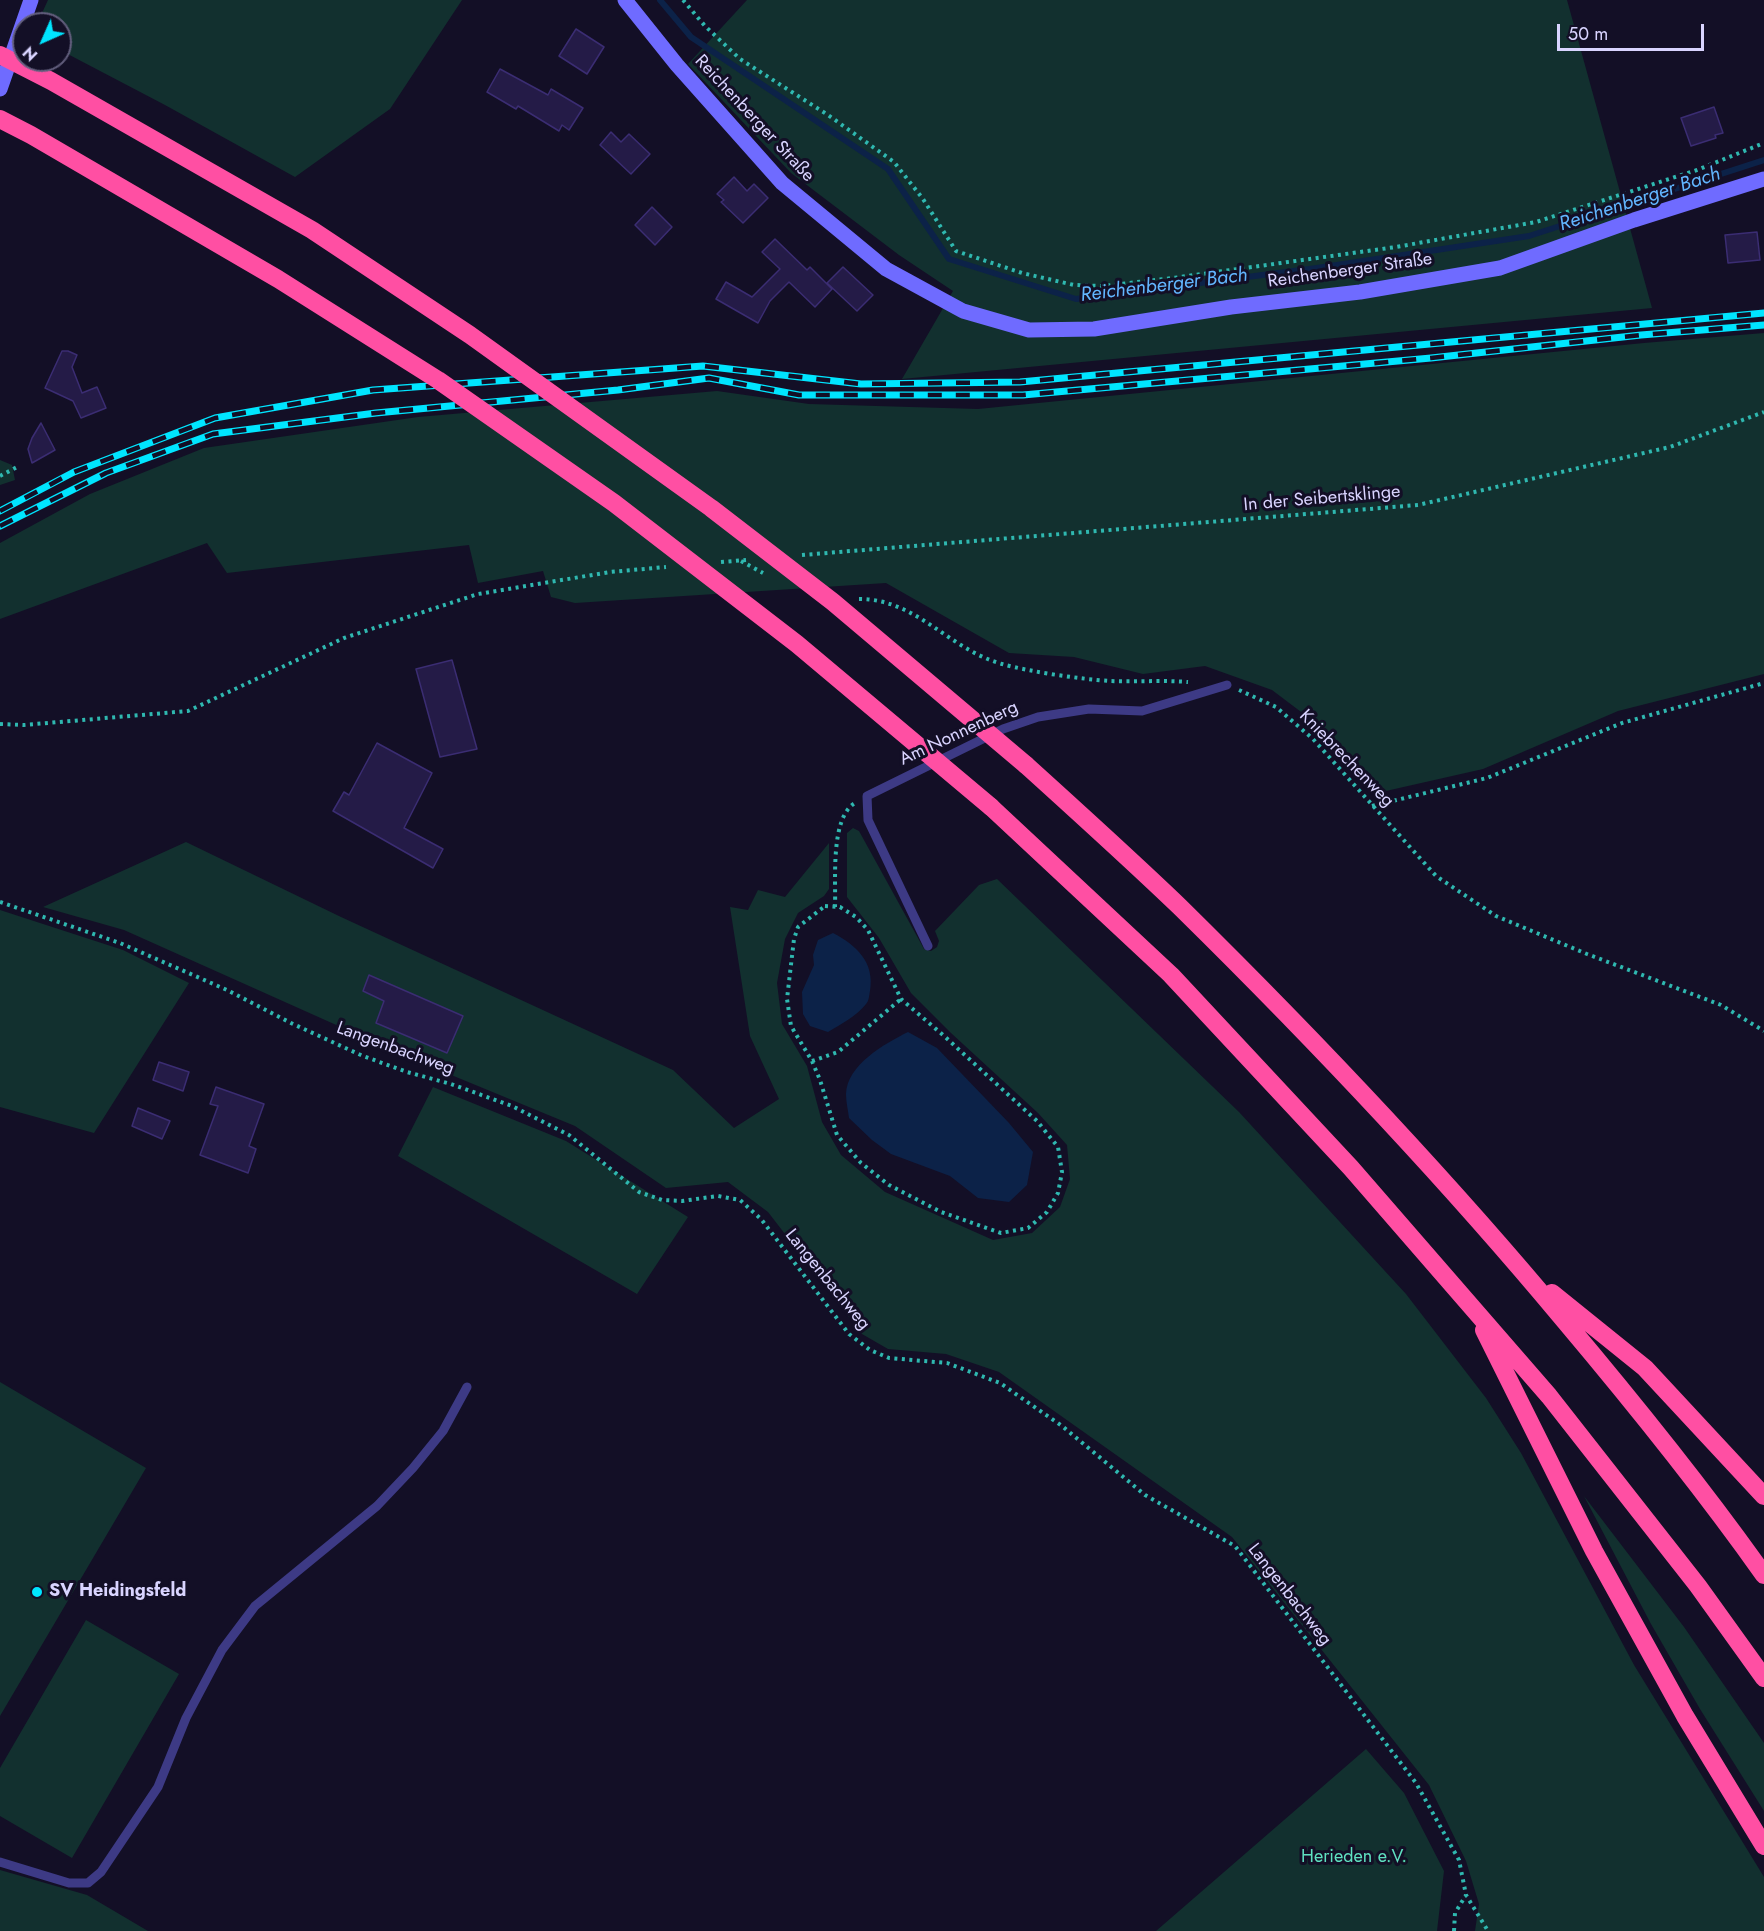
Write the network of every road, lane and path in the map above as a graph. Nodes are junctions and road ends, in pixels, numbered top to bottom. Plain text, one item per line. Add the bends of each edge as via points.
1 (31, 0) edge
2 (625, 0) edge
3 (683, 0) edge
4 (0, 55) edge
5 (0, 89) edge
6 (0, 119) edge
7 (1764, 143) edge
8 (1764, 179) edge
9 (1764, 412) edge
10 (19, 466) dead end
11 (0, 476) edge
12 (871, 549) dead end
13 (740, 560) dead end
14 (575, 577) dead end
15 (770, 577) dead end
16 (854, 600) dead end
17 (1196, 682) dead end
18 (1764, 683) edge
19 (1227, 685) joint
20 (0, 724) edge
21 (867, 796) junction
22 (1372, 806) junction
23 (0, 902) edge
24 (835, 907) junction
25 (928, 946) dead end
26 (901, 999) junction
27 (1764, 1031) edge
28 (812, 1061) junction
29 (1520, 1267) junction
30 (1471, 1304) junction
31 (467, 1387) dead end
32 (1764, 1496) edge
33 (1764, 1575) edge
34 (1764, 1678) edge
35 (1764, 1846) edge
36 (0, 1862) edge
37 (1466, 1895) junction
38 (1454, 1931) edge
39 (1488, 1931) edge

1 - 5 main road
2 - 8 main road, Reichenberger Straße via 782,183 886,269 963,311 1029,330 1094,330 1500,268
3 - 7 path via 740,59 894,162 956,251 1074,285 1196,275 1396,247 1536,222 1698,170
4 - 29 highway, bridge via 312,230 470,335 711,508 833,602 1026,765 1179,906 1333,1062
6 - 30 highway, bridge via 278,279 448,387 614,503 797,644 991,807 1171,975
9 - 12 path, In der Seibertsklinge via 1670,447 1418,505
10 - 11 path
13 - 15 path
14 - 20 path via 478,594 345,638 188,711 24,726
16 - 17 path via 876,600 909,611 972,653 1002,664 1109,681
18 - 22 path via 1622,723 1487,778
19 - 21 lane, Am Nonnenberg via 1142,711 1089,709 1038,717 1003,729
19 - 22 path, Kniebrechenweg via 1276,707 1313,739
21 - 24 path via 848,807 838,830
21 - 25 lane via 868,820
22 - 27 path, Kniebrechenweg via 1436,876 1496,916 1721,1005
23 - 37 path, Langenbachweg via 120,943 363,1056 512,1106 569,1135 639,1192 662,1200 718,1196 740,1200 761,1219 849,1334 870,1350 889,1358 947,1363 1000,1383 1062,1426 1145,1495 1235,1546 1416,1783 1459,1860
24 - 26 path via 856,917 868,930
24 - 28 path via 825,906 809,917 798,927 794,939 787,999 791,1026
26 - 28 path via 838,1052
26 - 28 path via 1037,1121 1058,1146 1062,1172 1058,1193 1047,1212 1028,1228 1002,1233 941,1212 889,1185 861,1163 837,1135
29 - 32 highway via 1645,1368
29 - 33 highway via 1681,1463
30 - 34 highway via 1624,1490
30 - 35 highway via 1594,1551 1685,1716
31 - 36 lane via 443,1431 377,1506 255,1606 222,1650 186,1718 158,1787 101,1872 88,1883 69,1883
37 - 38 path via 1455,1913
37 - 39 path, Langenbachweg

